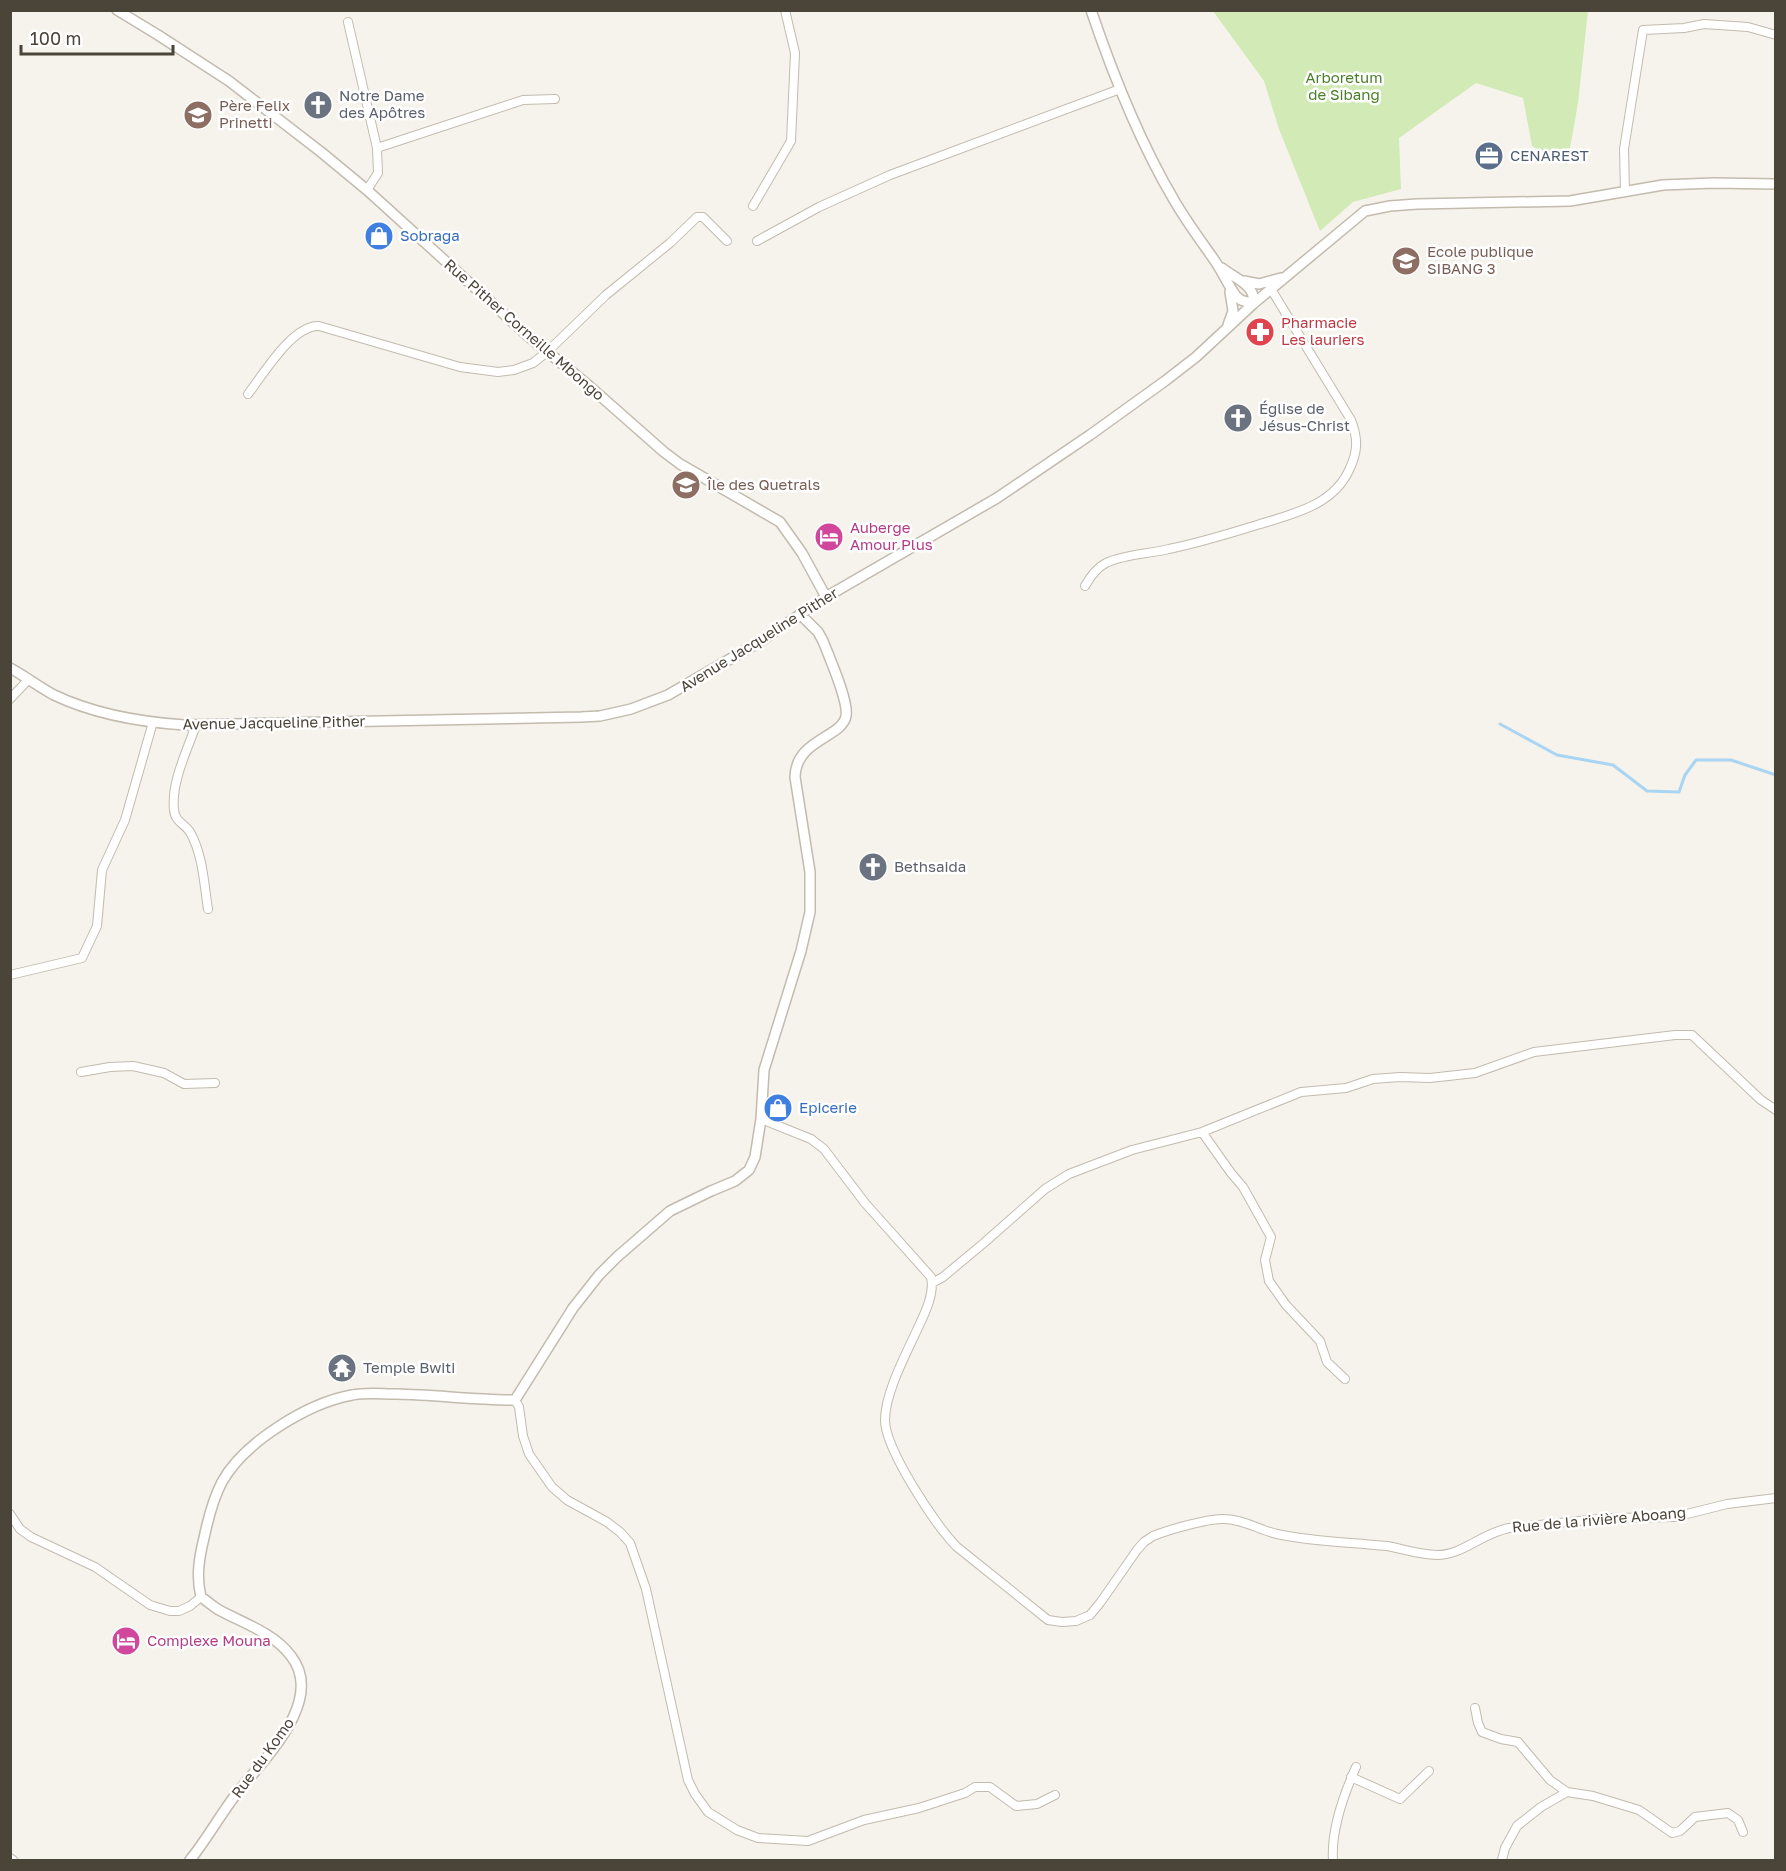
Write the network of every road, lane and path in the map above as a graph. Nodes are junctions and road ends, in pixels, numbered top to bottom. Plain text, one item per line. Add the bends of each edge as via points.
1 (117, 10) edge
2 (784, 10) edge
3 (1091, 10) edge
4 (348, 22) dead end
5 (1776, 34) edge
6 (1120, 89) junction
7 (555, 99) dead end
8 (377, 148) junction
9 (1776, 184) edge
10 (367, 190) junction
11 (1625, 191) junction
12 (753, 206) dead end
13 (726, 241) dead end
14 (757, 241) dead end
15 (1216, 262) junction
16 (1286, 277) junction
17 (1236, 278) junction
18 (1228, 284) junction
19 (1271, 289) junction
20 (1253, 304) junction
21 (1225, 331) junction
22 (547, 352) junction
23 (248, 394) dead end
24 (1085, 586) dead end
25 (826, 597) junction
26 (801, 615) junction
27 (10, 668) edge
28 (29, 679) junction
29 (10, 699) edge
30 (153, 722) junction
31 (196, 725) junction
32 (208, 909) dead end
33 (10, 975) edge
34 (81, 1072) dead end
35 (214, 1083) dead end
36 (1776, 1110) edge
37 (761, 1119) junction
38 (1202, 1132) junction
39 (932, 1283) junction
40 (1345, 1379) dead end
41 (515, 1400) junction
42 (1776, 1498) edge
43 (10, 1514) edge
44 (201, 1597) junction
45 (1475, 1708) dead end
46 (1356, 1767) dead end
47 (1429, 1771) dead end
48 (1351, 1778) junction
49 (1568, 1792) junction
50 (1054, 1795) dead end
51 (1743, 1832) dead end
52 (190, 1860) edge
53 (1333, 1860) edge
54 (1502, 1860) edge

1 - 10 street, Rue Pither Corneille Mbongo via 229,81
2 - 12 street via 795,53 791,141
3 - 6 street
4 - 8 street
5 - 11 street via 1748,27 1704,24 1642,30 1624,148
6 - 14 street via 890,175
6 - 15 street via 1172,198
7 - 8 street via 523,100
8 - 10 street via 378,172
9 - 11 street, Avenue Jacqueline Pither via 1664,185
10 - 22 street, Rue Pither Corneille Mbongo
11 - 16 street, Avenue Jacqueline Pither via 1570,201 1431,204 1365,211
13 - 22 street via 703,217 697,218 606,295
15 - 17 street
15 - 18 street
16 - 17 street via 1259,284
16 - 19 street, Avenue Jacqueline Pither
17 - 20 street via 1250,288
18 - 20 street via 1241,300
18 - 21 street via 1233,311
19 - 20 street, Avenue Jacqueline Pither
19 - 24 street via 1356,432 1358,448 1341,486 1302,511 1200,541 1107,562
20 - 21 street, Avenue Jacqueline Pither
21 - 25 street, Avenue Jacqueline Pither via 1165,381 1043,468
22 - 23 street via 533,363 498,372 460,367 312,326 288,342
22 - 25 street, Rue Pither Corneille Mbongo via 676,461 780,522
25 - 26 street, Avenue Jacqueline Pither
26 - 31 street, Avenue Jacqueline Pither via 668,695 600,716
26 - 37 street via 823,641 845,701 846,715 840,726 806,751 796,767 810,872 810,912 764,1070
27 - 28 street, Avenue Jacqueline Pither
28 - 29 street
28 - 30 street, Avenue Jacqueline Pither via 79,705
30 - 31 street, Avenue Jacqueline Pither
30 - 33 street via 125,820 102,870 97,927 82,958
31 - 32 street via 180,770 174,810 176,818 190,832 199,857
34 - 35 street via 134,1066 164,1072 184,1084
36 - 38 street via 1692,1035 1674,1035 1534,1053 1475,1073 1373,1079 1346,1088 1300,1092
37 - 39 street via 811,1139 824,1149 865,1203 926,1270
37 - 41 street via 749,1170 735,1181 670,1211 617,1257 573,1308
38 - 39 street via 1132,1150 1069,1174 1045,1189
38 - 40 street via 1243,1187 1271,1238 1265,1260 1269,1281 1320,1341 1327,1362
39 - 42 street, Rue de la rivière Aboang via 926,1309 889,1399 887,1434 894,1452 948,1538 1048,1620 1076,1621 1090,1615 1137,1550 1153,1536 1223,1518 1289,1537 1437,1555 1449,1554 1509,1528 1609,1518 1675,1517 1727,1504
41 - 44 street via 362,1394 330,1401 287,1422 246,1451 222,1482 201,1551
41 - 50 street via 530,1454 552,1487 607,1522 630,1543 646,1589 688,1780 711,1814 758,1838 808,1841 975,1787 990,1787 1016,1806 1037,1804
43 - 44 street via 31,1537 95,1567 150,1605 179,1611
44 - 52 street, Rue du Komo via 281,1645 293,1658 301,1689 294,1719 284,1735
45 - 49 street via 1482,1732 1518,1742 1550,1780
46 - 48 street
47 - 48 street via 1400,1799
48 - 53 street via 1332,1848
49 - 51 street via 1639,1810 1672,1833 1695,1817 1728,1813 1738,1820
49 - 54 street via 1517,1826

